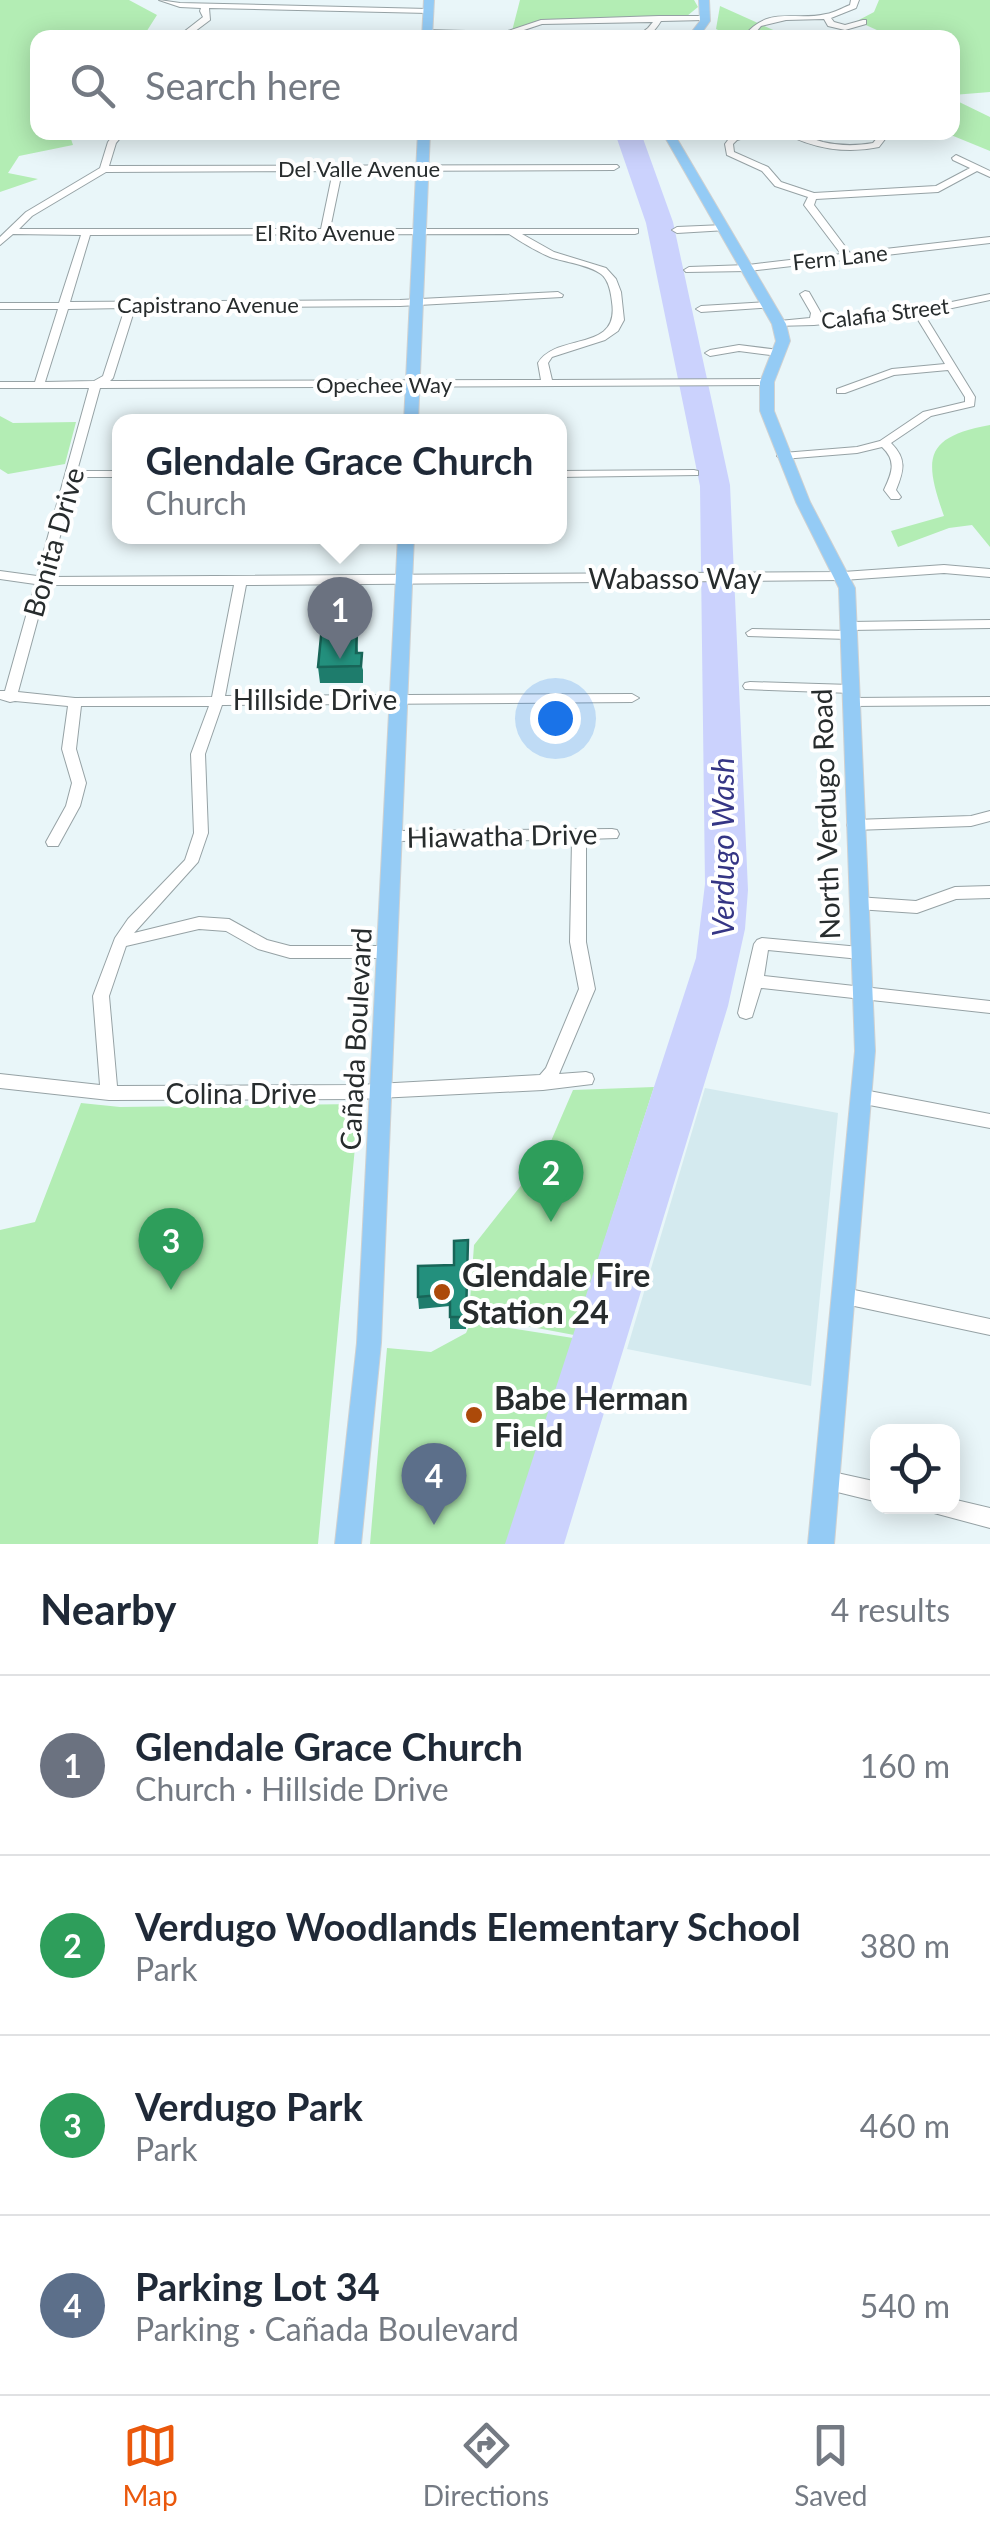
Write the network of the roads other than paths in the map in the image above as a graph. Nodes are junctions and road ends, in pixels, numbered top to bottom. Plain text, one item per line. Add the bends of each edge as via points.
1 (163, 0) edge
2 (704, 0) edge
3 (855, 0) edge
4 (208, 4) junction
5 (429, 5) edge
6 (659, 18) junction
7 (670, 18) junction
8 (706, 18) junction
9 (828, 18) junction
10 (548, 22) junction
11 (863, 22) dead end
12 (190, 30) edge
13 (427, 30) edge
14 (524, 30) edge
15 (551, 30) edge
16 (652, 30) edge
17 (692, 30) edge
18 (698, 30) edge
19 (751, 30) edge
20 (114, 140) edge
21 (424, 140) edge
22 (672, 140) edge
23 (732, 140) edge
24 (809, 140) edge
25 (880, 140) edge
26 (956, 158) dead end
27 (614, 167) dead end
28 (104, 168) junction
29 (422, 168) junction
30 (976, 168) junction
31 (338, 169) junction
32 (990, 174) edge
33 (813, 196) junction
34 (724, 228) junction
35 (677, 230) dead end
36 (14, 232) junction
37 (325, 232) junction
38 (419, 232) junction
39 (511, 232) junction
40 (634, 232) dead end
41 (86, 233) junction
42 (990, 240) edge
43 (0, 242) edge
44 (847, 256) junction
45 (748, 268) junction
46 (690, 270) dead end
47 (805, 294) dead end
48 (558, 295) dead end
49 (990, 296) edge
50 (417, 302) junction
51 (769, 304) junction
52 (61, 305) junction
53 (131, 305) junction
54 (0, 306) edge
55 (701, 309) dead end
56 (918, 312) junction
57 (818, 319) junction
58 (779, 324) junction
59 (710, 353) dead end
60 (779, 353) junction
61 (952, 367) junction
62 (768, 382) junction
63 (547, 383) junction
64 (413, 384) junction
65 (39, 385) junction
66 (0, 386) edge
67 (95, 386) junction
68 (841, 390) dead end
69 (412, 414) edge
70 (884, 444) junction
71 (783, 456) junction
72 (73, 474) junction
73 (112, 474) edge
74 (567, 474) edge
75 (694, 474) dead end
76 (895, 496) dead end
77 (406, 544) edge
78 (990, 573) edge
79 (0, 575) edge
80 (843, 576) junction
81 (404, 580) junction
82 (241, 581) junction
83 (42, 582) junction
84 (990, 624) edge
85 (849, 630) junction
86 (752, 633) dead end
87 (750, 686) dead end
88 (851, 696) junction
89 (5, 697) edge
90 (632, 698) dead end
91 (218, 700) junction
92 (398, 700) junction
93 (990, 700) edge
94 (76, 702) junction
95 (990, 816) edge
96 (854, 824) junction
97 (612, 834) dead end
98 (392, 836) junction
99 (579, 836) junction
100 (53, 842) dead end
101 (990, 892) edge
102 (858, 904) junction
103 (120, 942) junction
104 (387, 952) junction
105 (860, 953) junction
106 (755, 981) junction
107 (861, 994) junction
108 (990, 1007) edge
109 (746, 1013) dead end
110 (586, 1078) dead end
111 (0, 1081) edge
112 (543, 1084) junction
113 (380, 1091) junction
114 (109, 1093) junction
115 (864, 1097) junction
116 (990, 1122) edge
117 (846, 1296) junction
118 (990, 1327) edge
119 (828, 1481) junction
120 (870, 1490) edge
121 (960, 1511) edge
122 (990, 1518) edge
123 (348, 1544) edge
124 (822, 1544) edge

1 - 4 street
2 - 8 main road
3 - 9 street
4 - 5 street
4 - 12 street via 206,18
5 - 13 main road
6 - 7 street
6 - 10 street
6 - 16 street
7 - 8 street
7 - 17 street
8 - 18 main road
9 - 11 street via 844,28
9 - 19 street via 774,20
10 - 14 street
10 - 15 street
20 - 28 street
21 - 29 main road
22 - 34 main road, North Verdugo Road
23 - 33 street via 730,152 778,184
24 - 25 street via 865,148
26 - 30 street
27 - 29 street, Del Valle Avenue
28 - 31 street, Del Valle Avenue
28 - 36 street via 29,214
29 - 31 street, Del Valle Avenue
29 - 38 main road
30 - 32 street
30 - 33 street via 921,192
31 - 37 street
33 - 44 street via 809,205
34 - 35 street
34 - 45 main road, North Verdugo Road
36 - 41 street, El Rito Avenue
36 - 43 street
37 - 38 street, El Rito Avenue
37 - 41 street, El Rito Avenue
38 - 39 street, El Rito Avenue
38 - 50 main road
39 - 40 street, El Rito Avenue
39 - 63 street via 551,254 603,270 618,307 608,334 548,355
41 - 52 street
42 - 44 street, Fern Lane
44 - 45 street, Fern Lane
45 - 46 street, Fern Lane
45 - 51 main road, North Verdugo Road
47 - 57 street
48 - 50 street
49 - 56 street, Calafia Street
50 - 53 street, Capistrano Avenue
50 - 64 main road
51 - 55 street
51 - 58 main road, North Verdugo Road
52 - 53 street, Capistrano Avenue
52 - 54 street, Capistrano Avenue
52 - 65 street
53 - 67 street via 108,378
56 - 57 street, Calafia Street
56 - 61 street
57 - 58 street, Calafia Street
58 - 60 main road, North Verdugo Road
59 - 60 street
60 - 62 main road, North Verdugo Road
61 - 68 street via 892,372
61 - 70 street via 970,404 928,414
62 - 63 street, Opechee Way
62 - 71 main road, North Verdugo Road via 767,411
63 - 64 street, Opechee Way
64 - 67 street, Opechee Way
64 - 69 main road
65 - 66 street, Opechee Way
65 - 67 street, Opechee Way
67 - 72 street, Bonita Drive
70 - 71 street
70 - 76 street via 901,464 890,490
71 - 80 main road, North Verdugo Road
72 - 73 street
72 - 83 street, Bonita Drive
74 - 75 street
77 - 81 main road, Cañada Boulevard
78 - 80 street, Wabasso Way
79 - 83 street, Wabasso Way
80 - 81 street, Wabasso Way
80 - 85 main road, North Verdugo Road
81 - 82 street, Wabasso Way
81 - 92 main road, Cañada Boulevard
82 - 83 street, Wabasso Way
82 - 91 street
83 - 89 street, Bonita Drive
84 - 85 street
85 - 86 street
85 - 88 main road, North Verdugo Road
87 - 88 street
88 - 93 street
88 - 96 main road, North Verdugo Road
89 - 94 street, Hillside Drive
90 - 92 street, Hillside Drive
91 - 92 street, Hillside Drive
91 - 94 street, Hillside Drive
91 - 103 street via 198,754 202,834 190,862
92 - 98 main road, Cañada Boulevard
94 - 100 street via 69,750 78,783
95 - 96 street
96 - 102 main road, North Verdugo Road
97 - 99 street, Hiawatha Drive
98 - 99 street, Hiawatha Drive
98 - 104 main road, Cañada Boulevard
99 - 112 street via 578,942 587,989
101 - 102 street via 955,893 916,907
102 - 105 main road, North Verdugo Road
103 - 104 street via 199,923 229,926 286,951
103 - 114 street via 101,996
104 - 113 main road, Cañada Boulevard
105 - 106 street via 762,944
105 - 107 main road, North Verdugo Road
106 - 107 street
106 - 109 street
107 - 108 street
107 - 115 main road, North Verdugo Road
110 - 112 street, Colina Drive
111 - 114 street, Colina Drive
112 - 113 street, Colina Drive
113 - 114 street, Colina Drive
113 - 123 main road, Cañada Boulevard via 369,1340
115 - 116 street
115 - 117 main road, North Verdugo Road
117 - 118 street
117 - 119 main road, North Verdugo Road
119 - 120 street
119 - 124 main road, North Verdugo Road
121 - 122 street

